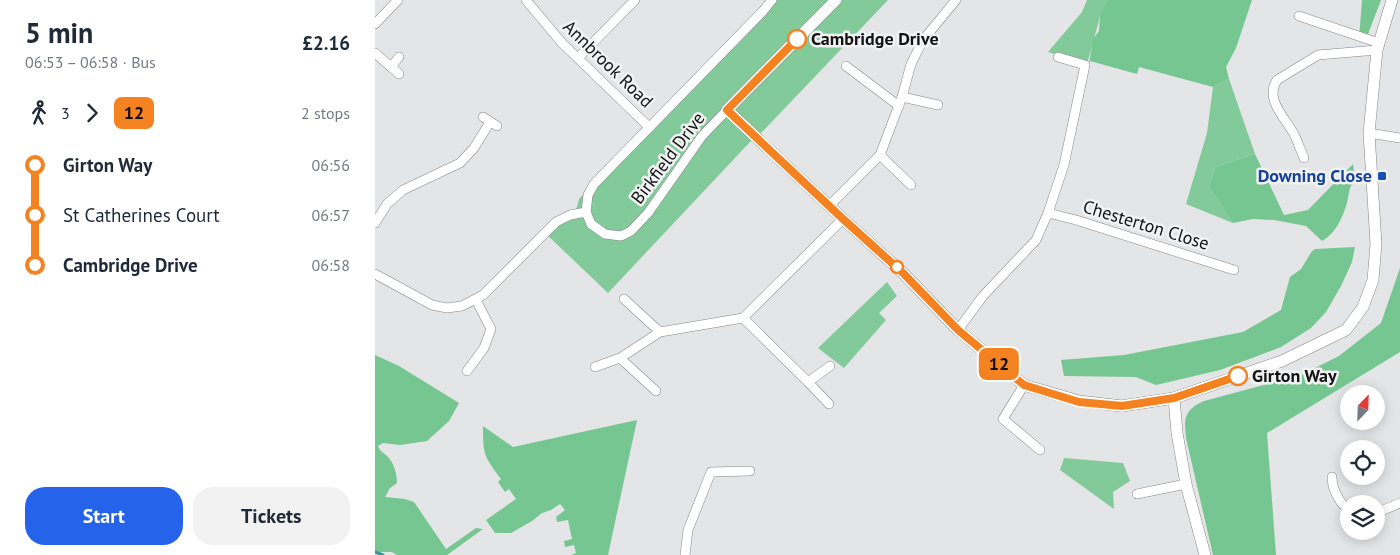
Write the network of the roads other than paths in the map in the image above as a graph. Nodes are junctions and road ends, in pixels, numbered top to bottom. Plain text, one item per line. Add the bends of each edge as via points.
1 (398, 0) edge
2 (526, 0) edge
3 (635, 0) edge
4 (772, 0) edge
5 (836, 0) edge
6 (956, 0) edge
7 (1392, 0) edge
8 (1299, 16) dead end
9 (375, 24) edge
10 (1378, 46) junction
11 (375, 53) edge
12 (399, 57) dead end
13 (1058, 57) dead end
14 (578, 58) junction
15 (846, 66) dead end
16 (391, 67) junction
17 (399, 74) dead end
18 (900, 102) junction
19 (937, 105) dead end
20 (727, 110) junction
21 (490, 122) dead end
22 (649, 127) junction
23 (1369, 133) junction
24 (1400, 138) edge
25 (880, 155) junction
26 (1304, 158) dead end
27 (911, 185) dead end
28 (829, 206) junction
29 (586, 212) junction
30 (1048, 213) junction
31 (843, 219) junction
32 (375, 223) edge
33 (1234, 270) dead end
34 (375, 274) edge
35 (624, 298) dead end
36 (475, 300) junction
37 (743, 318) junction
38 (958, 330) junction
39 (660, 332) junction
40 (620, 358) junction
41 (830, 366) dead end
42 (595, 367) dead end
43 (467, 371) dead end
44 (809, 382) junction
45 (1024, 385) junction
46 (656, 391) dead end
47 (1174, 398) junction
48 (829, 404) dead end
49 (1040, 450) dead end
50 (750, 471) dead end
51 (1332, 477) dead end
52 (1186, 484) junction
53 (1137, 494) dead end
54 (1340, 500) edge
55 (1400, 503) edge
56 (1385, 509) edge
57 (685, 555) edge
58 (1205, 555) edge

1 - 9 street
2 - 14 street, Annbrook Road
3 - 14 street
4 - 22 street, Birkfield Drive
5 - 20 street, Birkfield Drive
6 - 18 street via 923,40 911,64
7 - 10 street
8 - 10 street
10 - 23 street
10 - 26 street via 1318,55 1277,80 1273,86 1277,109 1295,136
11 - 16 street
12 - 16 street
13 - 30 street via 1085,64 1065,165
14 - 22 street, Annbrook Road
15 - 18 street
16 - 17 street
18 - 19 street
18 - 25 street
20 - 28 street
20 - 29 street, Birkfield Drive via 702,136 648,213 631,231 621,236 605,234 591,224
21 - 32 street via 460,163 403,190 387,204
22 - 29 street, Birkfield Drive via 594,184
23 - 24 street
23 - 47 street via 1376,244 1373,280 1363,306 1345,330 1282,360
25 - 27 street
25 - 28 street
28 - 31 street
29 - 36 street via 556,222
30 - 33 street, Chesterton Close
30 - 38 street via 1036,240 983,296
31 - 37 street
31 - 38 street via 903,273
34 - 36 street via 432,305 452,308
35 - 39 street
36 - 43 street via 491,329 484,348
37 - 39 street
37 - 44 street
38 - 45 street
39 - 40 street
40 - 42 street
40 - 46 street
41 - 44 street
44 - 48 street
45 - 47 street via 1079,402 1122,406
45 - 49 street via 1003,419
47 - 52 street
50 - 57 street via 711,472 688,530
51 - 54 street via 1332,485
52 - 53 street
52 - 58 street
55 - 56 street

